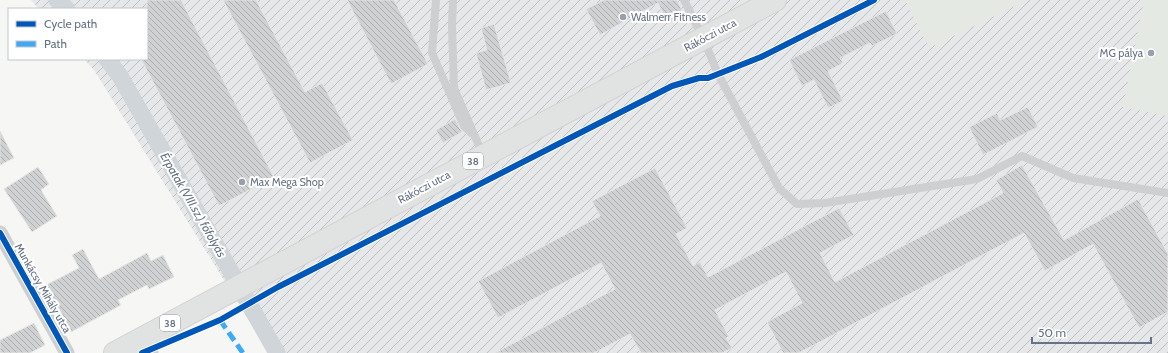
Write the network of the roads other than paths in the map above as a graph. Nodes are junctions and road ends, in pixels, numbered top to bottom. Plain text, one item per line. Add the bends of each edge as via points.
1 (436, 0) edge
2 (453, 0) edge
3 (684, 0) edge
4 (776, 0) edge
5 (703, 38) junction
6 (473, 135) junction
7 (483, 156) junction
8 (1168, 193) edge
9 (0, 233) edge
10 (147, 346) edge
11 (67, 353) edge
12 (114, 353) edge

1 - 6 lane via 432,54 464,126
2 - 6 lane via 454,88
3 - 5 lane
4 - 5 main road, Rákóczi utca / 38
5 - 7 main road, Rákóczi utca / 38
5 - 8 lane via 718,74 778,188 796,204 825,203 976,179 1022,156 1073,178
6 - 7 lane
7 - 10 main road, Rákóczi utca / 38 via 234,288
9 - 11 street, Munkácsy Mihály utca
10 - 12 main road, Rákóczi utca / 38

